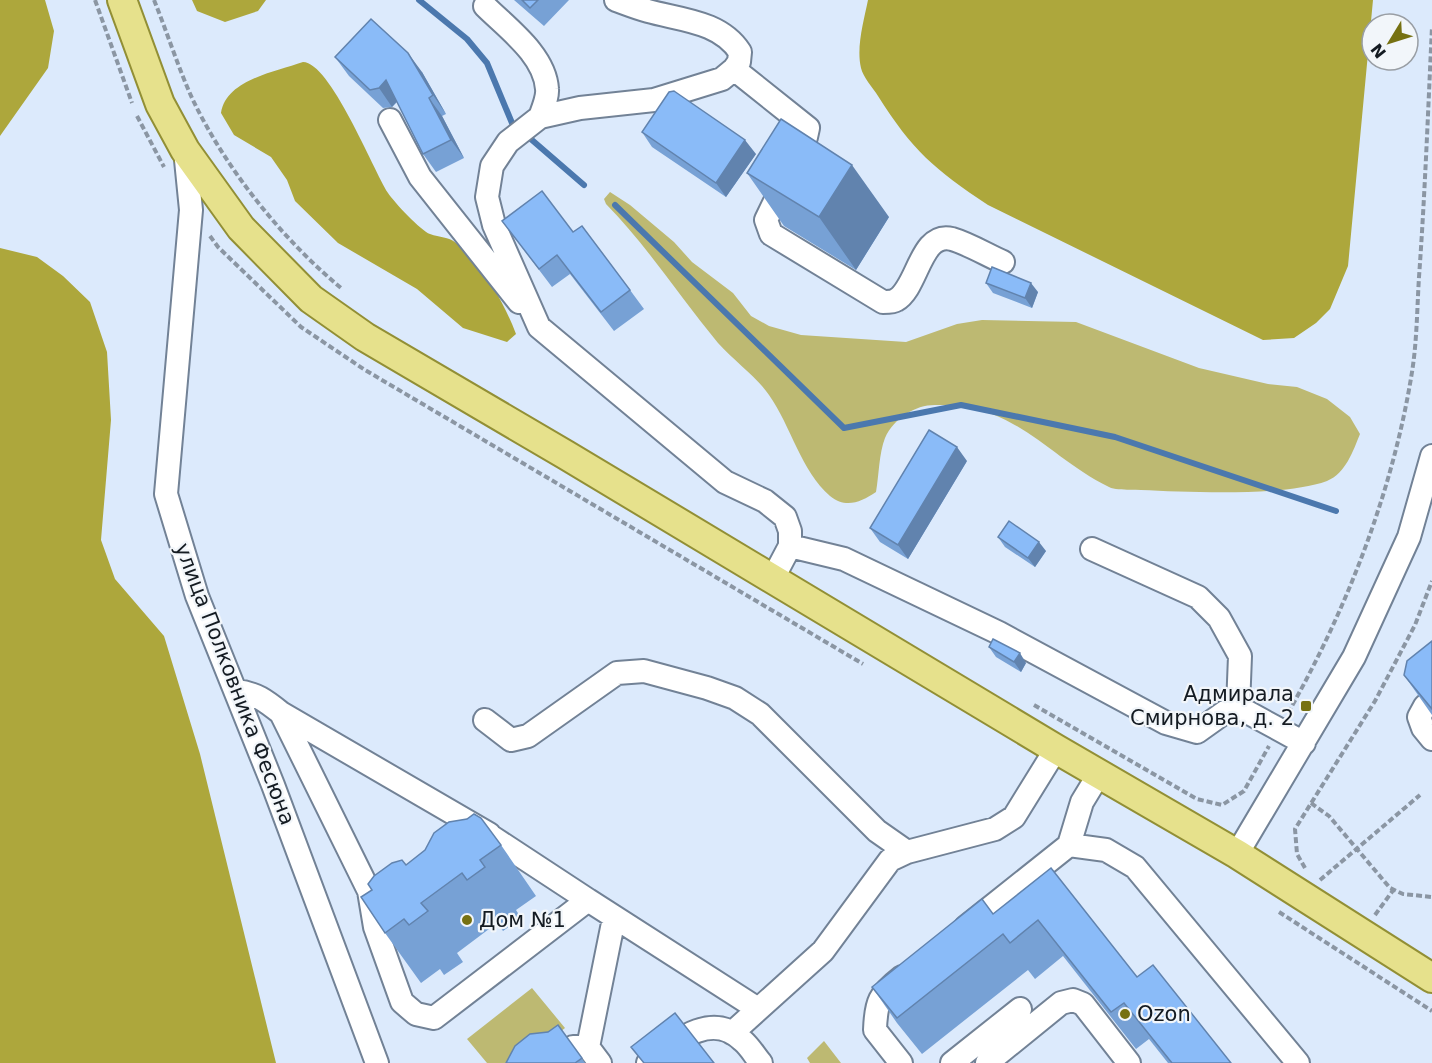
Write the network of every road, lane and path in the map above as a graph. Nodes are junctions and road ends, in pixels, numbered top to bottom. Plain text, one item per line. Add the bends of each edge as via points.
1 (122, 0) edge
2 (154, 0) edge
3 (616, 0) edge
4 (485, 6) dead end
5 (1432, 27) edge
6 (734, 69) junction
7 (540, 117) junction
8 (390, 120) dead end
9 (185, 150) junction
10 (1003, 262) dead end
11 (344, 291) dead end
12 (539, 327) junction
13 (1432, 456) edge
14 (790, 546) junction
15 (1092, 549) dead end
16 (772, 580) junction
17 (1432, 581) edge
18 (237, 691) junction
19 (1432, 700) edge
20 (1031, 703) dead end
21 (1238, 708) junction
22 (281, 713) junction
23 (485, 720) dead end
24 (1279, 728) junction
25 (1432, 739) edge
26 (1304, 743) junction
27 (1056, 749) junction
28 (1099, 774) junction
29 (1420, 795) dead end
30 (1311, 803) junction
31 (492, 837) junction
32 (1070, 845) junction
33 (1357, 846) junction
34 (907, 852) junction
35 (1237, 854) junction
36 (456, 865) edge
37 (1307, 871) dead end
38 (1320, 880) dead end
39 (1394, 889) junction
40 (1432, 897) edge
41 (588, 900) junction
42 (393, 914) edge
43 (1374, 915) dead end
44 (614, 918) junction
45 (375, 927) junction
46 (952, 938) edge
47 (916, 966) edge
48 (1432, 978) edge
49 (758, 1009) junction
50 (1020, 1009) dead end
51 (732, 1033) junction
52 (594, 1055) edge
53 (376, 1063) edge
54 (553, 1063) edge
55 (648, 1063) edge
56 (761, 1063) edge
57 (901, 1063) edge
58 (952, 1063) edge
59 (987, 1063) edge
60 (1129, 1063) edge
61 (1298, 1063) edge

1 - 9 main road via 160,104
2 - 11 path via 192,98 228,161 263,207
3 - 6 street via 697,22 732,40 740,52
4 - 7 street via 540,67 548,90
5 - 24 path via 1413,371 1398,445 1349,588 1306,681
6 - 7 street via 722,80 654,100 580,108
6 - 10 street via 808,128 766,220 771,234 883,302 896,300 903,293 938,239 951,239
7 - 12 street via 508,142 492,166 487,197 494,225
8 - 12 street via 420,177
9 - 16 main road via 241,228 311,299 365,337
9 - 18 street, улица Полковника Фесюна via 191,210 166,494 197,596
12 - 14 street via 725,482 765,501 785,517
13 - 26 street via 1409,537 1354,657
14 - 16 street
14 - 21 street via 844,559 999,633 1166,723 1197,732 1225,711
15 - 21 street via 1209,605 1240,656
16 - 27 main road
17 - 30 path via 1415,625 1375,701
18 - 22 street via 251,692
18 - 53 street, улица Полковника Фесюна
19 - 25 street via 1419,717
20 - 24 path via 1197,799 1222,805 1244,791
21 - 24 street
22 - 31 street
22 - 45 street via 369,891
23 - 34 street via 511,740 528,736 617,673 644,671 707,688 735,698 760,714 878,831
24 - 26 street
26 - 35 street
27 - 28 main road
27 - 34 street via 1014,817 995,829
28 - 32 street via 1082,802
28 - 35 main road
29 - 33 path
30 - 33 path
30 - 37 path via 1295,829 1297,854
31 - 36 street
31 - 41 street
32 - 46 street
32 - 61 street via 1107,850 1135,867
33 - 38 path
33 - 39 path
34 - 49 street via 890,860 823,951
35 - 48 main road
39 - 40 path via 1403,894
39 - 43 path
41 - 44 street
41 - 45 street via 434,1018 416,1014 402,1002
42 - 45 street
44 - 49 street
44 - 52 street
47 - 57 street via 889,987 876,1006 875,1030
49 - 51 street
50 - 58 street
51 - 55 street via 708,1028 687,1033
51 - 56 street via 743,1040
52 - 54 street via 573,1047
59 - 60 street via 1062,1004 1073,1000 1083,1004

